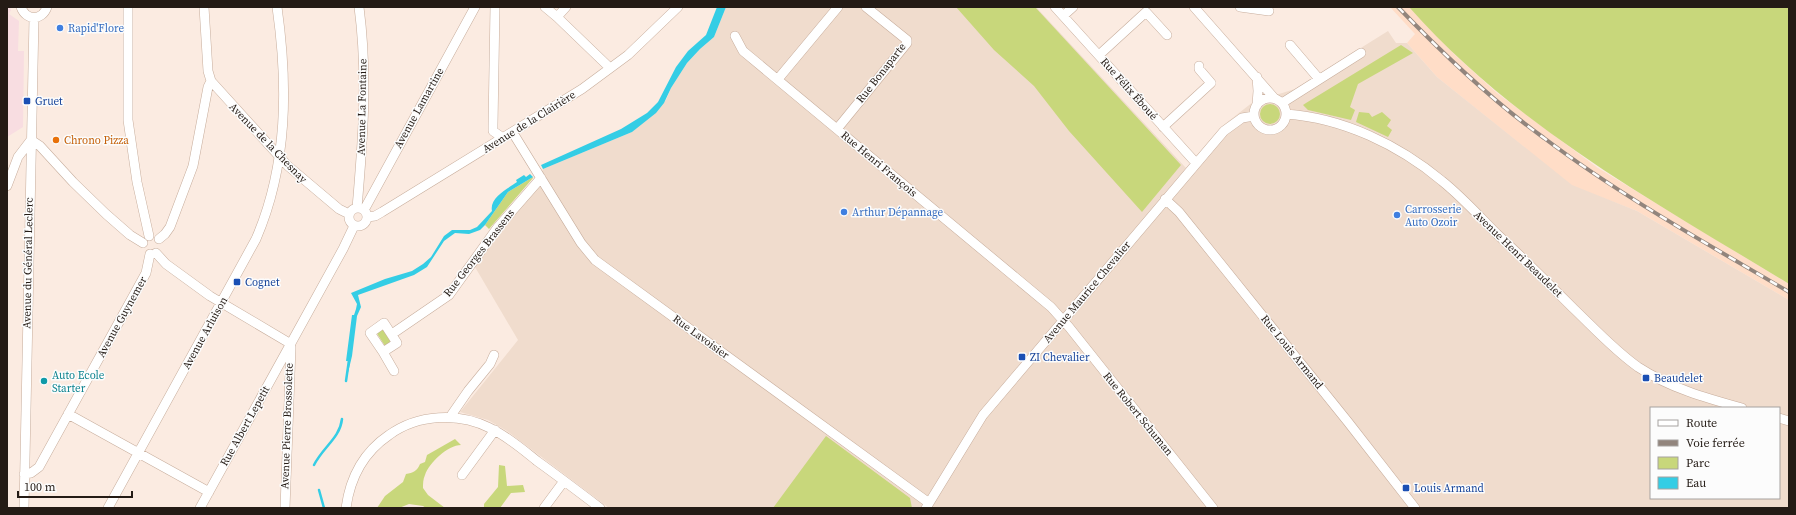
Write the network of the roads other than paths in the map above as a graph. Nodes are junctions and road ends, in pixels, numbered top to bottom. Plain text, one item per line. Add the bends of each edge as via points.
1 (21, 7) edge
2 (47, 7) edge
3 (128, 7) edge
4 (204, 7) edge
5 (277, 7) edge
6 (359, 7) edge
7 (475, 7) edge
8 (496, 7) edge
9 (545, 7) edge
10 (566, 7) edge
11 (678, 7) edge
12 (838, 7) edge
13 (866, 7) edge
14 (1055, 7) edge
15 (1073, 7) edge
16 (1194, 7) edge
17 (1240, 7) edge
18 (1149, 9) edge
19 (1269, 10) dead end
20 (558, 16) junction
21 (1063, 16) junction
22 (34, 18) junction
23 (1167, 35) dead end
24 (735, 36) dead end
25 (1290, 45) dead end
26 (1361, 53) dead end
27 (1099, 55) junction
28 (1199, 66) dead end
29 (610, 68) junction
30 (1256, 77) junction
31 (1319, 79) junction
32 (778, 80) junction
33 (211, 81) junction
34 (1278, 101) junction
35 (1257, 105) junction
36 (1286, 114) junction
37 (1254, 116) junction
38 (1163, 127) junction
39 (837, 128) junction
40 (513, 133) junction
41 (503, 138) junction
42 (31, 140) junction
43 (48, 156) junction
44 (280, 158) junction
45 (30, 160) junction
46 (1196, 163) junction
47 (15, 166) junction
48 (541, 178) junction
49 (7, 186) edge
50 (1165, 199) junction
51 (363, 212) junction
52 (349, 214) junction
53 (354, 226) junction
54 (159, 239) junction
55 (146, 240) junction
56 (153, 254) junction
57 (222, 302) junction
58 (1063, 320) junction
59 (392, 334) junction
60 (291, 344) junction
61 (383, 352) junction
62 (494, 355) dead end
63 (275, 371) junction
64 (394, 371) dead end
65 (289, 377) junction
66 (1739, 407) edge
67 (68, 414) junction
68 (450, 417) junction
69 (495, 430) junction
70 (138, 453) junction
71 (24, 474) junction
72 (462, 475) dead end
73 (564, 481) junction
74 (209, 492) junction
75 (928, 506) edge
76 (24, 508) edge
77 (108, 508) edge
78 (200, 508) edge
79 (284, 508) edge
80 (346, 508) edge
81 (544, 508) edge
82 (600, 508) edge
83 (1213, 508) edge
84 (1415, 508) edge

1 - 22 street via 26,16
2 - 22 street via 41,16
3 - 55 street via 128,120
4 - 33 street via 208,71
5 - 44 street, Avenue Arluison via 284,110
6 - 51 street, Avenue La Fontaine via 365,86
7 - 51 street, Avenue Lamartine
8 - 41 street via 493,125 494,131
9 - 20 street
10 - 20 street
11 - 29 street, Avenue de la Clairière
12 - 32 street
13 - 39 street, Rue Bonaparte via 907,40 907,43
14 - 21 street, Rue Félix Éboué
15 - 21 street
16 - 30 street
17 - 19 street
18 - 23 street
18 - 27 street
20 - 29 street
21 - 27 street, Rue Félix Éboué
22 - 42 street, Avenue du Général Leclerc
24 - 32 street, Rue Henri François via 743,51
25 - 31 street
26 - 31 street
27 - 38 street, Rue Félix Éboué
28 - 38 street via 1198,69 1211,83
29 - 40 street, Avenue de la Clairière
30 - 34 street
30 - 35 street
31 - 34 street
32 - 39 street, Rue Henri François
33 - 44 street, Avenue de la Chesnay
33 - 54 street via 193,166 170,227
34 - 35 street via 1265,99
34 - 36 street
35 - 37 street
36 - 37 street via 1282,124 1269,130 1259,125
36 - 66 street, Avenue Henri Beaudelet via 1319,118 1351,128 1419,164 1452,190 1608,342 1638,367 1668,384
37 - 46 street, Avenue Maurice Chevalier via 1242,118 1229,125
38 - 46 street, Rue Félix Éboué
39 - 58 street, Rue Henri François
40 - 41 street, Avenue de la Clairière
40 - 48 street, Rue Lavoisier
41 - 51 street, Avenue de la Clairière via 375,216
42 - 43 street
42 - 45 street, Avenue du Général Leclerc
42 - 47 street via 20,154
43 - 45 street
43 - 55 street via 130,235
44 - 52 street, Avenue de la Chesnay via 339,210
44 - 57 street, Avenue Arluison via 260,230
45 - 47 street
45 - 71 street, Avenue du Général Leclerc
46 - 50 street, Avenue Maurice Chevalier
47 - 49 street
48 - 59 street, Rue Georges Brassens via 498,227 449,295
48 - 75 street, Rue Lavoisier via 585,249 595,260
50 - 58 street, Avenue Maurice Chevalier
50 - 84 street, Rue Louis Armand via 1184,218
51 - 52 street via 352,210
51 - 53 street via 363,225
52 - 53 street via 348,219
53 - 60 street, Rue Albert Lepetit
54 - 55 street via 154,236
54 - 56 street via 161,246
55 - 56 street via 145,251
56 - 57 street
56 - 67 street, Avenue Guynemer via 146,273
57 - 60 street
57 - 70 street, Avenue Arluison
58 - 75 street, Avenue Maurice Chevalier via 980,420
58 - 83 street, Rue Robert Schuman
59 - 61 street via 397,343
59 - 61 street via 384,323 370,333
60 - 63 street, Rue Albert Lepetit
60 - 65 street, Avenue Pierre Brossolette
61 - 64 street
62 - 68 street
63 - 65 street
63 - 74 street, Rue Albert Lepetit
65 - 79 street, Avenue Pierre Brossolette
67 - 70 street
67 - 71 street, Avenue Guynemer via 40,467
68 - 69 street via 479,423
68 - 80 street via 416,422 398,429 379,442 357,471
69 - 72 street
69 - 73 street
70 - 74 street
70 - 77 street, Avenue Arluison
71 - 76 street, Avenue du Général Leclerc
73 - 81 street
73 - 82 street
74 - 78 street, Rue Albert Lepetit

